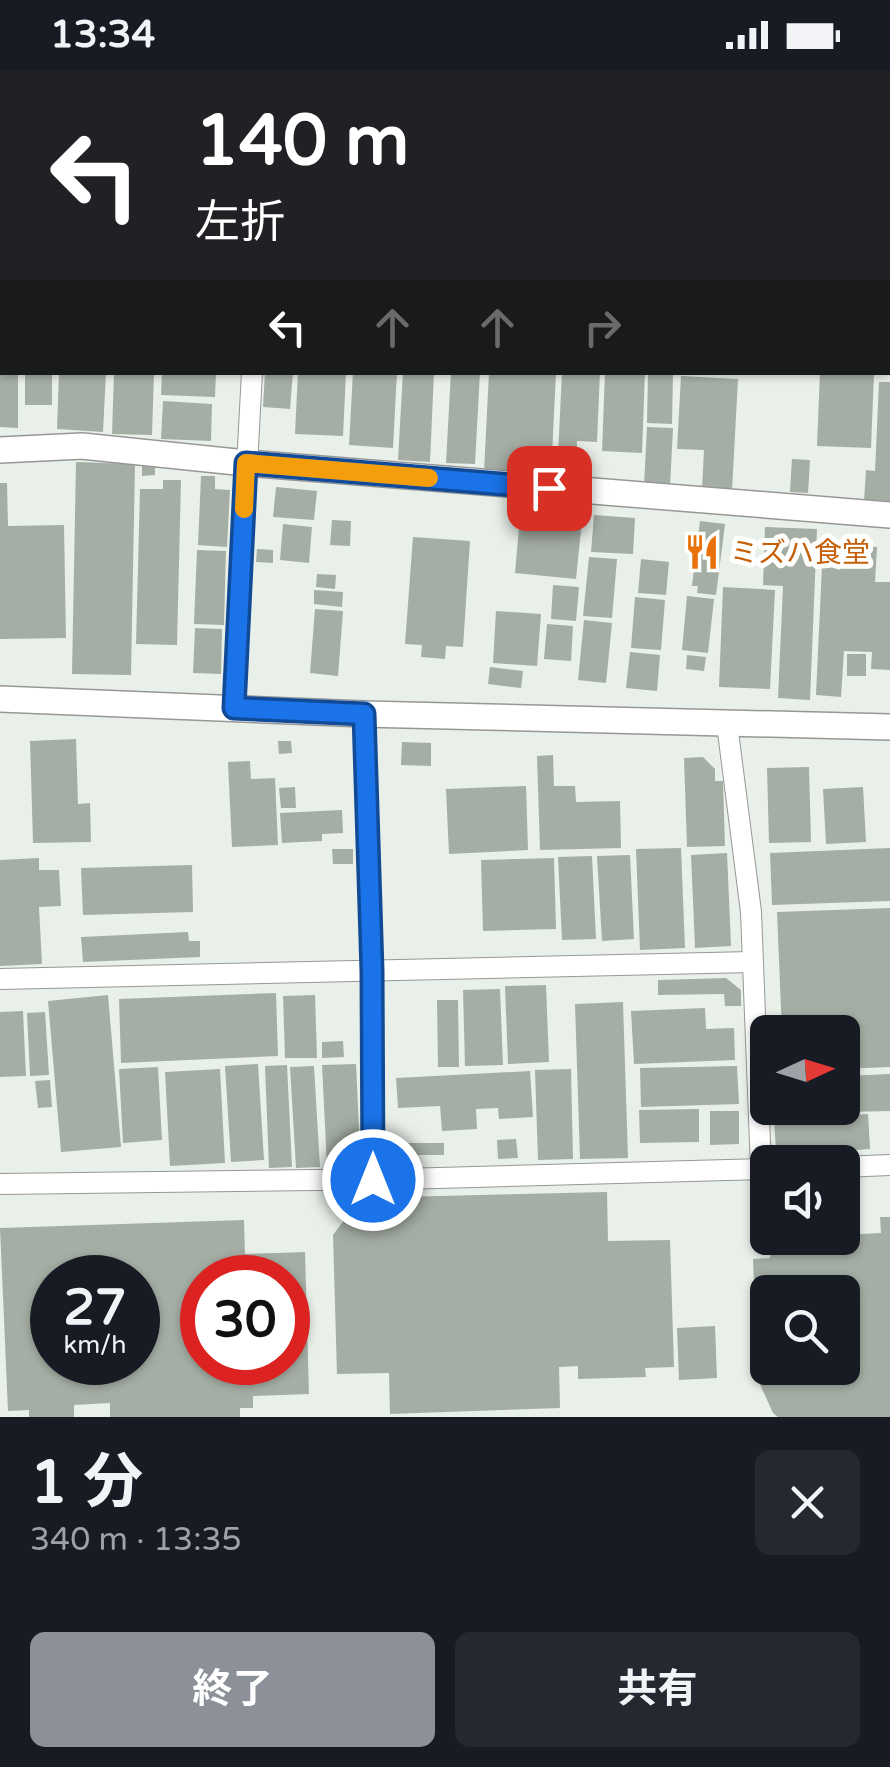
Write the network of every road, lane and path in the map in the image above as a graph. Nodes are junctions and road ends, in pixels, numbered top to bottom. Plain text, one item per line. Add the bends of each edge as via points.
1 (252, 375) edge
2 (0, 450) edge
3 (246, 463) junction
4 (890, 515) edge
5 (0, 699) edge
6 (234, 708) junction
7 (364, 714) junction
8 (728, 724) junction
9 (890, 727) edge
10 (752, 962) junction
11 (372, 971) junction
12 (0, 979) edge
13 (763, 1145) edge
14 (890, 1165) edge
15 (860, 1166) edge
16 (750, 1169) edge
17 (373, 1180) junction
18 (0, 1184) edge

1 - 3 street
2 - 3 street via 82,446
3 - 4 street
3 - 6 street
5 - 6 street
6 - 7 street
7 - 8 street
7 - 11 street
8 - 9 street
8 - 10 street
10 - 11 street
10 - 13 street
11 - 12 street
11 - 17 street
14 - 15 street
16 - 17 street
17 - 18 street

